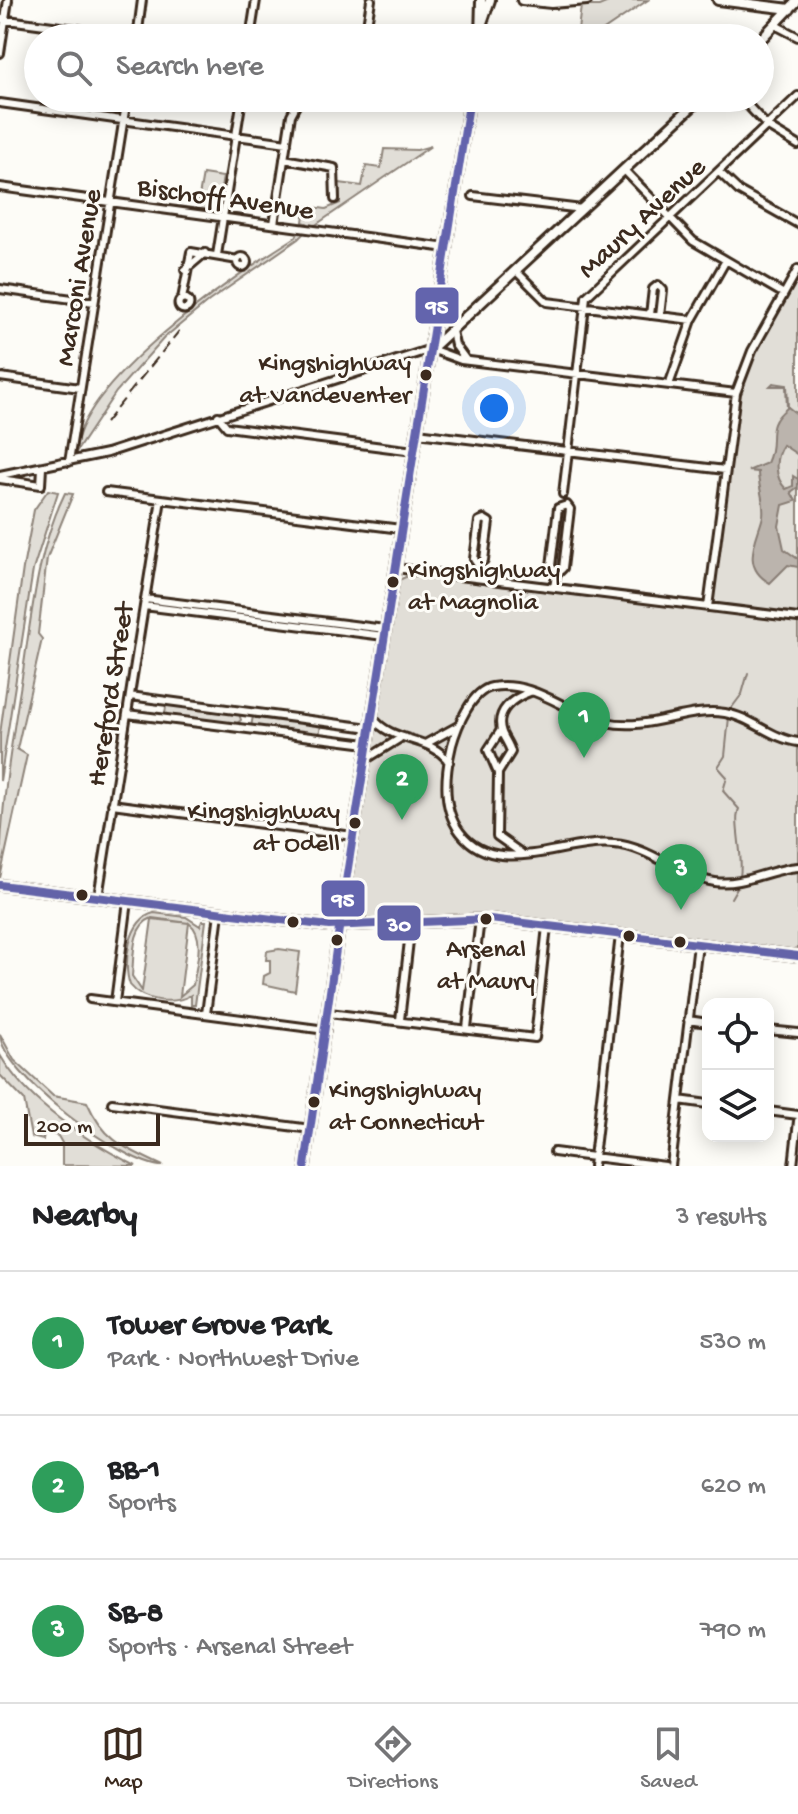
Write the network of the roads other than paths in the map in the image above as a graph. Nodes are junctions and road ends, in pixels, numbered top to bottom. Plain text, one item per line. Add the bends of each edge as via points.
1 (8, 0) edge
2 (142, 0) edge
3 (256, 0) edge
4 (371, 0) edge
5 (481, 0) edge
6 (490, 0) edge
7 (522, 0) edge
8 (587, 0) edge
9 (718, 0) edge
10 (798, 0) edge
11 (762, 5) junction
12 (794, 9) edge
13 (3, 19) edge
14 (482, 23) joint
15 (39, 24) edge
16 (140, 24) edge
17 (252, 24) edge
18 (367, 24) edge
19 (771, 24) edge
20 (774, 26) edge
21 (774, 29) edge
22 (798, 37) edge
23 (0, 53) edge
24 (798, 96) edge
25 (0, 103) edge
26 (24, 106) edge
27 (66, 112) edge
28 (125, 112) edge
29 (239, 112) edge
30 (293, 112) edge
31 (468, 112) edge
32 (686, 112) edge
33 (754, 112) edge
34 (124, 120) junction
35 (768, 127) junction
36 (235, 135) junction
37 (287, 143) junction
38 (798, 145) edge
39 (284, 159) junction
40 (624, 170) junction
41 (719, 172) junction
42 (0, 187) edge
43 (473, 196) dead end
44 (335, 199) dead end
45 (111, 202) junction
46 (582, 209) junction
47 (222, 217) junction
48 (671, 218) junction
49 (274, 224) junction
50 (798, 224) edge
51 (447, 248) junction
52 (205, 253) junction
53 (217, 255) junction
54 (238, 260) dead end
55 (725, 262) junction
56 (798, 269) edge
57 (185, 270) junction
58 (516, 271) junction
59 (0, 289) edge
60 (784, 294) junction
61 (182, 299) dead end
62 (94, 302) junction
63 (585, 308) junction
64 (650, 315) junction
65 (660, 316) junction
66 (692, 320) junction
67 (452, 331) junction
68 (431, 349) junction
69 (466, 360) junction
70 (577, 373) junction
71 (0, 377) edge
72 (669, 385) junction
73 (80, 388) junction
74 (736, 393) junction
75 (218, 416) junction
76 (417, 433) junction
77 (414, 451) junction
78 (568, 451) junction
79 (68, 460) junction
80 (42, 468) junction
81 (725, 470) junction
82 (0, 477) edge
83 (106, 492) dead end
84 (563, 494) dead end
85 (161, 499) junction
86 (401, 529) junction
87 (478, 565) junction
88 (395, 568) junction
89 (556, 575) junction
90 (477, 578) junction
91 (554, 588) junction
92 (144, 602) junction
93 (708, 607) junction
94 (798, 618) edge
95 (385, 632) junction
96 (534, 691) junction
97 (130, 696) junction
98 (163, 701) junction
99 (246, 711) junction
100 (127, 714) junction
101 (372, 716) junction
102 (160, 718) junction
103 (458, 726) junction
104 (370, 728) junction
105 (244, 729) junction
106 (501, 730) junction
107 (399, 739) junction
108 (798, 742) edge
109 (427, 743) junction
110 (367, 744) junction
111 (365, 760) junction
112 (449, 762) junction
113 (498, 773) junction
114 (112, 804) junction
115 (353, 836) junction
116 (524, 855) junction
117 (798, 867) edge
118 (0, 885) edge
119 (98, 897) junction
120 (343, 899) junction
121 (128, 901) junction
122 (219, 913) junction
123 (480, 919) junction
124 (411, 923) junction
125 (371, 925) junction
126 (547, 926) junction
127 (339, 927) junction
128 (620, 935) junction
129 (698, 944) junction
130 (798, 956) edge
131 (90, 999) dead end
132 (115, 1002) junction
133 (329, 1013) junction
134 (206, 1014) junction
135 (400, 1020) junction
136 (688, 1020) junction
137 (702, 1022) edge
138 (467, 1028) junction
139 (326, 1030) junction
140 (774, 1031) edge
141 (798, 1033) edge
142 (679, 1100) junction
143 (112, 1103) dead end
144 (702, 1103) edge
145 (774, 1112) edge
146 (798, 1115) edge
147 (798, 1121) edge
148 (311, 1129) junction
149 (554, 1152) dead end
150 (594, 1157) junction
151 (305, 1166) edge
152 (593, 1166) edge
153 (668, 1166) edge
154 (793, 1166) edge

1 - 13 street
2 - 16 street
3 - 17 street
4 - 18 street
5 - 14 main road
6 - 14 main road
7 - 8 main road
9 - 11 main road
10 - 12 main road
11 - 12 main road
11 - 19 main road
12 - 20 main road
13 - 15 street
13 - 23 street
21 - 22 street
24 - 35 street, Maury Avenue
25 - 26 street
27 - 34 street
28 - 34 street, Marconi Avenue
29 - 36 street
30 - 37 street
31 - 51 main road
32 - 40 main road
33 - 35 street
34 - 36 street
34 - 45 street, Marconi Avenue
35 - 38 street
35 - 41 street, Maury Avenue
36 - 37 street
36 - 47 street
37 - 39 street
39 - 44 street via 334,168
39 - 49 street
40 - 46 main road
40 - 48 street
41 - 48 street, Maury Avenue
41 - 50 street via 739,191
42 - 45 street, Bischoff Avenue
43 - 46 street
45 - 47 street, Bischoff Avenue
45 - 62 street, Marconi Avenue
46 - 58 main road
47 - 49 street, Bischoff Avenue
47 - 53 street
48 - 55 street
48 - 63 street, Maury Avenue via 586,297
49 - 51 street, Bischoff Avenue
51 - 68 main road
52 - 53 street
52 - 57 street
52 - 57 street via 188,256
53 - 54 street
55 - 60 street
55 - 66 street
56 - 60 street
57 - 61 street
58 - 63 street via 547,302
58 - 67 main road
59 - 62 street
60 - 74 street
62 - 73 street, Marconi Avenue
63 - 64 street
63 - 70 street, Maury Avenue
64 - 65 street
64 - 65 street via 658,285 663,290
65 - 66 street
66 - 72 street
67 - 68 main road
67 - 69 street
68 - 69 street
68 - 75 street
68 - 76 main road
69 - 70 street
70 - 72 street
70 - 78 street, Maury Avenue
71 - 73 street
72 - 74 street
73 - 79 street, Marconi Avenue
74 - 81 street
75 - 77 street via 227,427
75 - 79 street
76 - 77 main road
76 - 78 street
77 - 86 main road
78 - 81 street
78 - 84 street, Maury Avenue
79 - 80 street
80 - 82 street
80 - 82 street via 41,485
81 - 93 street
83 - 85 street
85 - 86 street
85 - 92 street, Hereford Street
86 - 88 main road
87 - 87 street via 484,560 489,522 484,519 479,521 474,561
87 - 90 street
88 - 90 street
88 - 95 main road
89 - 89 street via 563,568 567,505 558,508 551,566
89 - 91 street
90 - 91 street
91 - 93 street
92 - 95 street
92 - 97 street, Hereford Street
93 - 94 street
95 - 101 main road
96 - 103 street via 483,690
96 - 106 street via 506,706
96 - 108 street via 611,723 644,725 722,713
97 - 98 street
97 - 100 street, Hereford Street
98 - 99 street
98 - 102 street
99 - 104 street
99 - 105 street
100 - 102 street
100 - 114 street, Hereford Street
101 - 104 main road
101 - 107 street
102 - 105 street
103 - 109 street
103 - 112 street
104 - 110 main road
105 - 110 street
106 - 113 street via 511,752
106 - 113 street via 488,750
107 - 109 street
107 - 111 street
109 - 112 street
110 - 111 main road
111 - 115 main road
112 - 116 street via 446,797 461,834 487,853
113 - 116 street via 497,836
114 - 115 street
114 - 119 street, Hereford Street
115 - 120 main road
116 - 117 street via 579,844 622,845 719,882
118 - 119 main road
119 - 121 main road
120 - 125 main road via 352,917
120 - 127 main road
121 - 122 main road
121 - 132 street
122 - 127 main road
122 - 134 street
123 - 124 main road
123 - 126 main road
123 - 138 street
124 - 125 main road
124 - 135 street
125 - 127 main road
126 - 128 main road
126 - 138 street via 535,1038
127 - 133 main road
128 - 129 main road
128 - 150 street
129 - 130 main road
129 - 136 street
131 - 132 street
132 - 134 street
133 - 135 street
133 - 139 main road
134 - 139 street
135 - 138 street
136 - 137 street
136 - 142 street
139 - 148 main road
140 - 141 street
142 - 144 street
142 - 153 street
143 - 148 street
145 - 146 street
147 - 154 street
148 - 151 main road
149 - 150 street
150 - 152 street
150 - 153 street

